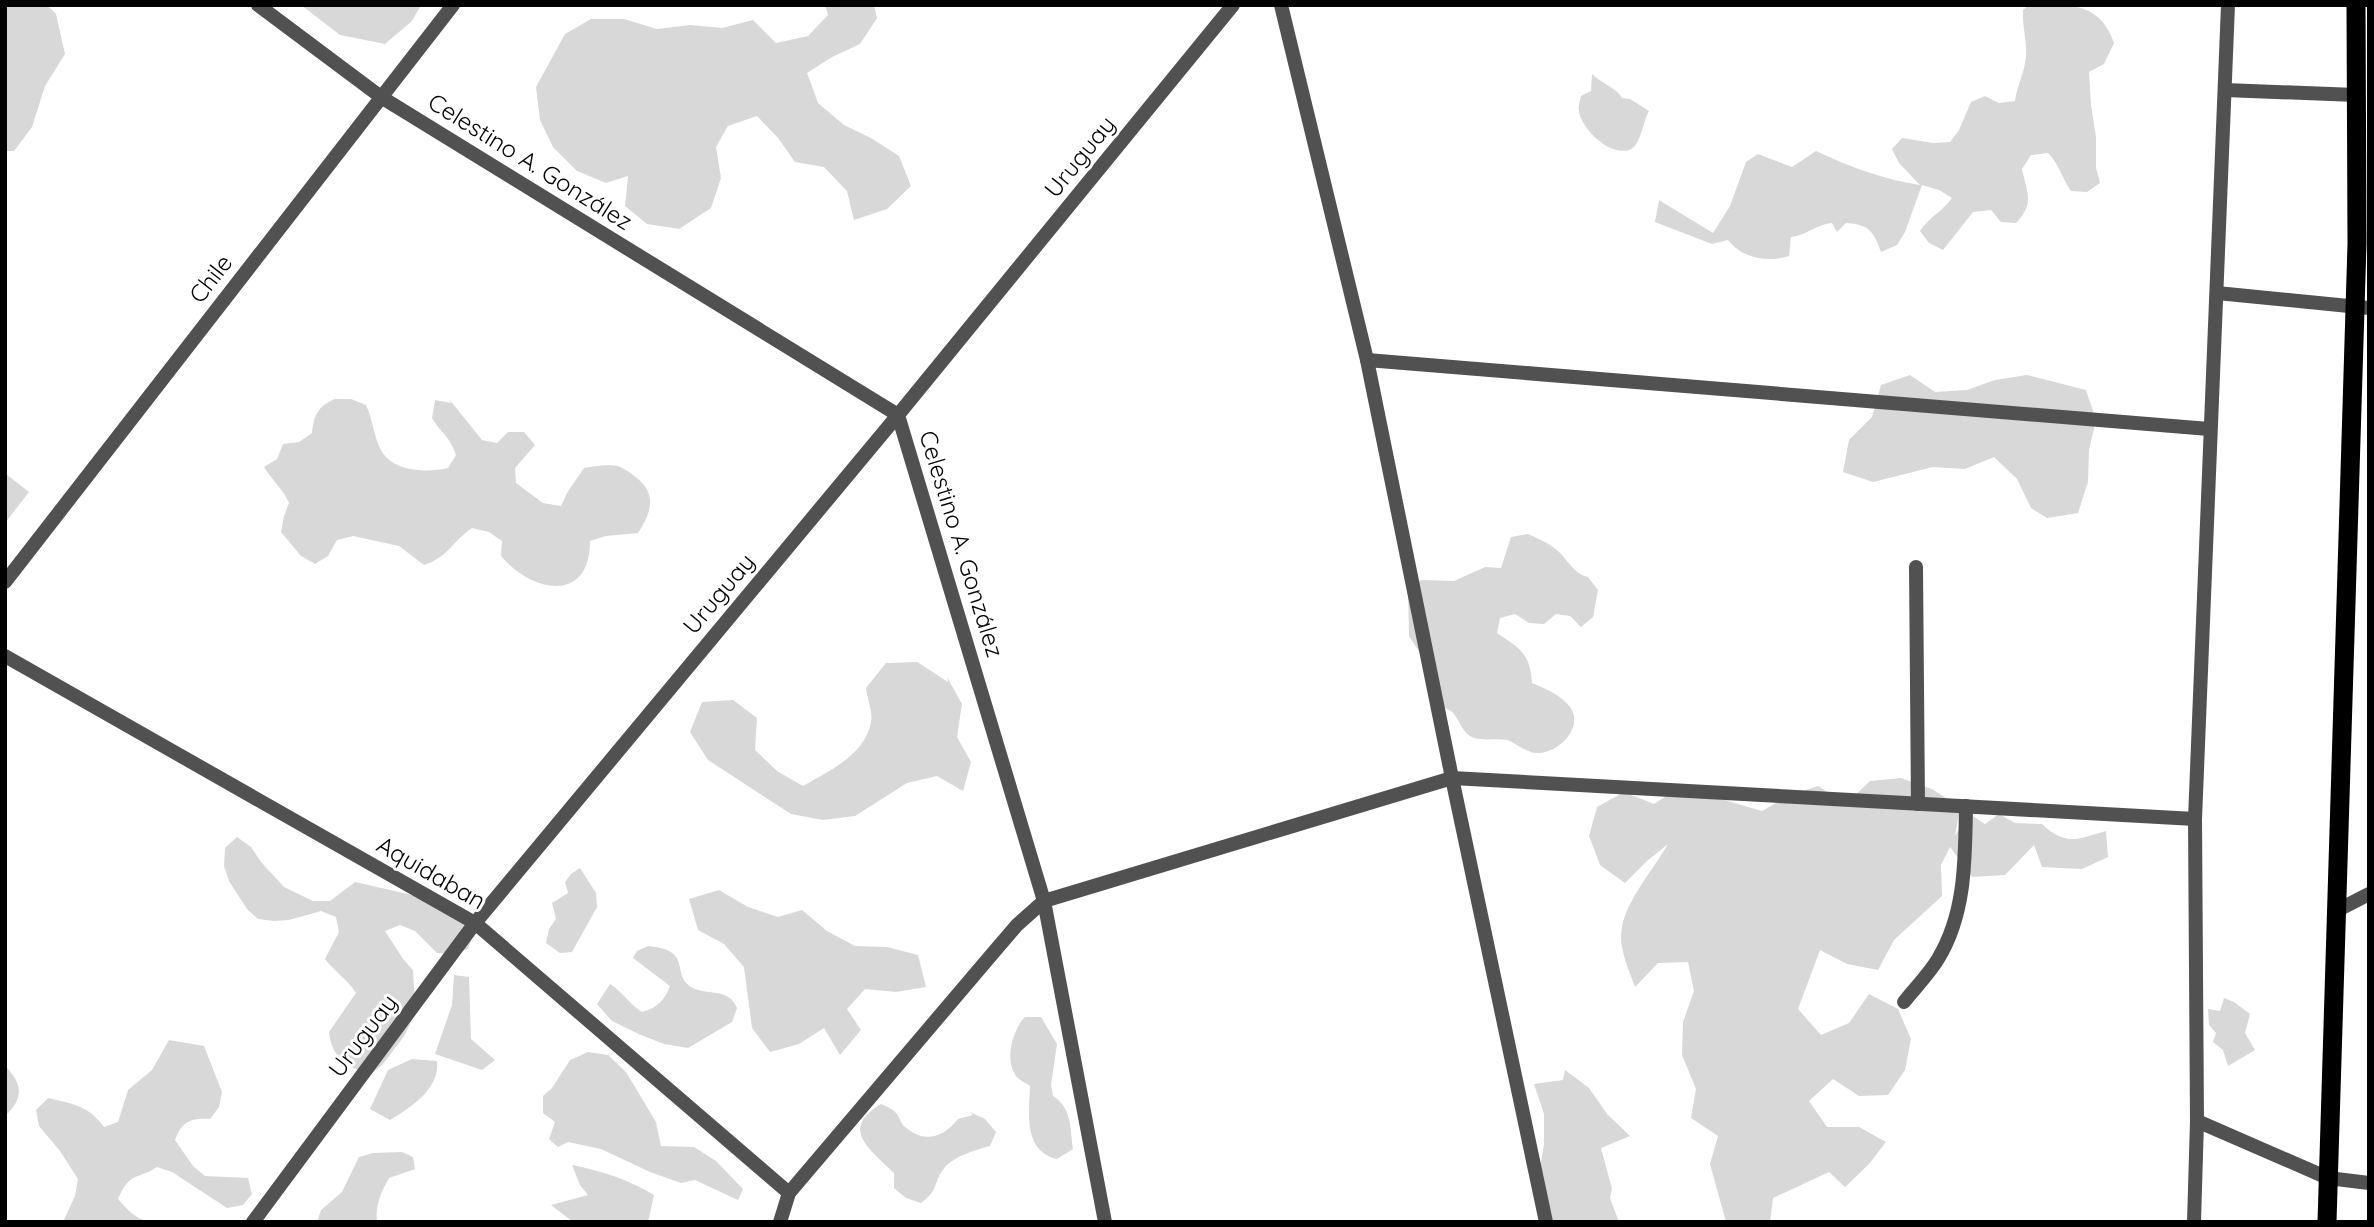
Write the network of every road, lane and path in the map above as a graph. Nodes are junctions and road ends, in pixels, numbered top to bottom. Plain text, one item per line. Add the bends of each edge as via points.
1 (258, 5) edge
2 (453, 5) edge
3 (1232, 5) edge
4 (1281, 5) edge
5 (2228, 5) edge
6 (2356, 5) edge
7 (2362, 27) edge
8 (2225, 90) junction
9 (2356, 95) junction
10 (381, 97) junction
11 (2363, 204) edge
12 (2217, 293) junction
13 (2362, 307) edge
14 (1367, 360) junction
15 (898, 415) junction
16 (2209, 429) junction
17 (1916, 567) dead end
18 (5, 582) edge
19 (5, 656) edge
20 (1452, 778) junction
21 (1918, 803) junction
22 (1966, 806) junction
23 (2194, 819) junction
24 (2369, 894) edge
25 (1044, 901) junction
26 (2336, 911) junction
27 (475, 923) junction
28 (1904, 1002) dead end
29 (2197, 1121) junction
30 (2328, 1178) junction
31 (2369, 1183) edge
32 (789, 1193) junction
33 (253, 1222) edge
34 (780, 1222) edge
35 (1105, 1222) edge
36 (1546, 1222) edge
37 (2194, 1222) edge
38 (2327, 1222) edge

1 - 10 street, Celestino A. González
2 - 10 street, Chile
3 - 15 street, Uruguay
4 - 14 street
5 - 8 street
6 - 7 highway
7 - 9 highway
8 - 9 street
8 - 12 street
9 - 11 highway
10 - 15 street, Celestino A. González
10 - 18 street, Chile
11 - 13 highway
12 - 13 street
12 - 16 street
13 - 26 highway
14 - 16 street
14 - 20 street
15 - 25 street, Celestino A. González
15 - 27 street, Uruguay
16 - 23 street
17 - 21 street
19 - 27 street, Aquidaban
20 - 21 street
20 - 25 street
20 - 36 street
21 - 22 street
22 - 23 street
22 - 28 street via 1960,908 1937,961
23 - 29 street
24 - 26 street
25 - 32 street via 1017,925
25 - 35 street, Celestino A. González
26 - 30 highway
27 - 32 street, Aquidaban
27 - 33 street, Uruguay
29 - 30 street
29 - 37 street
30 - 31 street
30 - 38 highway
32 - 34 street

